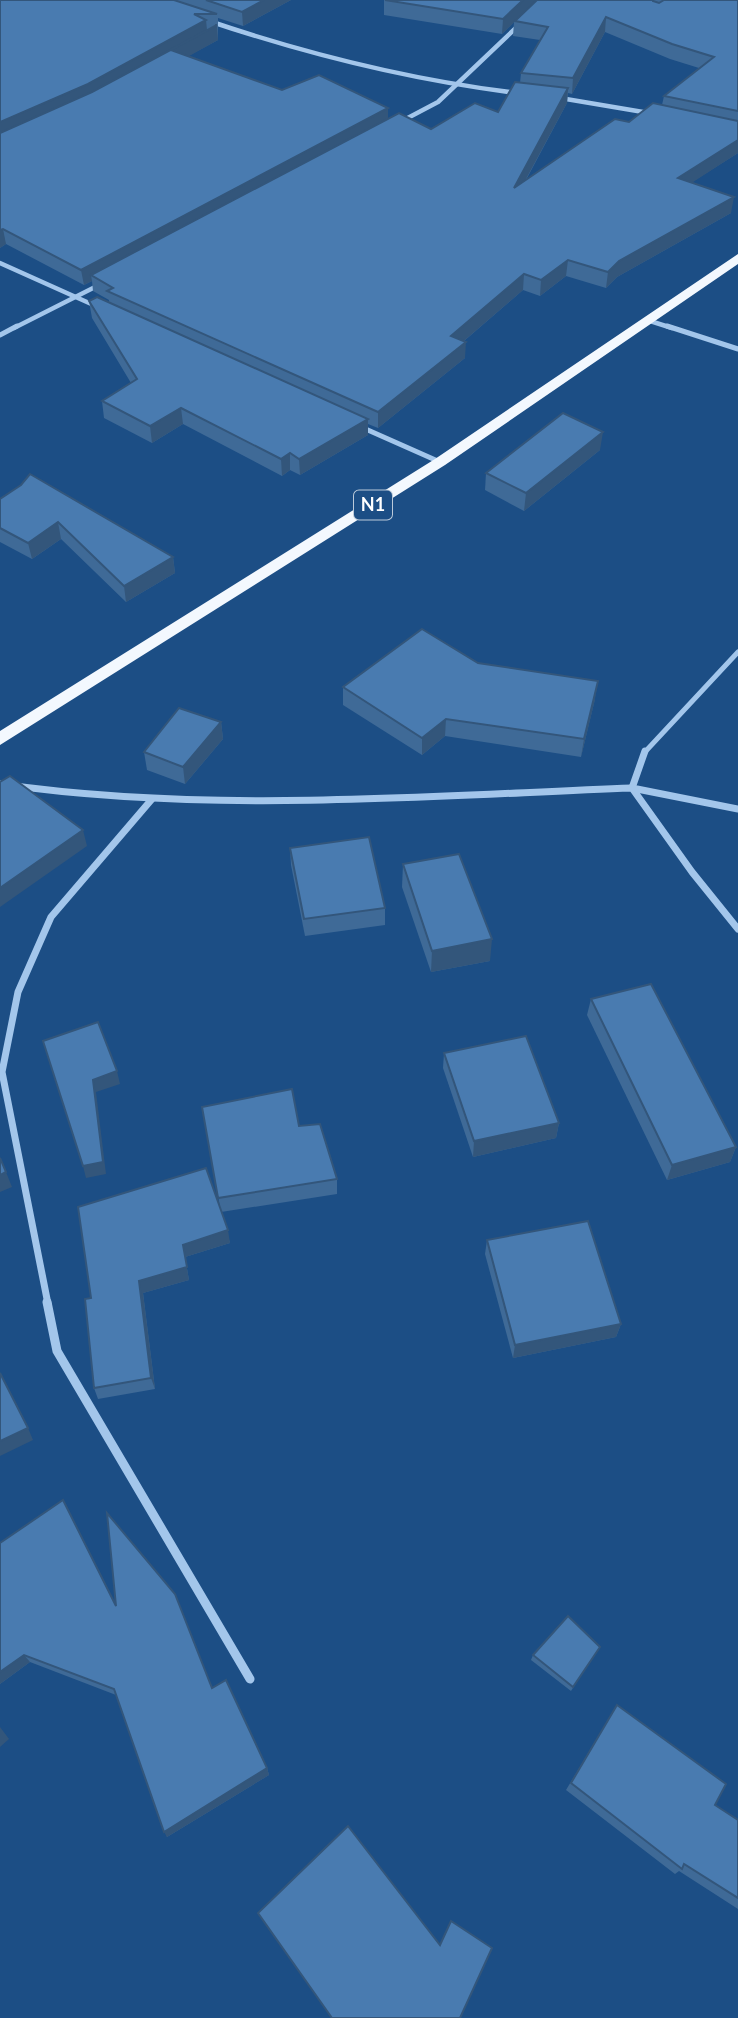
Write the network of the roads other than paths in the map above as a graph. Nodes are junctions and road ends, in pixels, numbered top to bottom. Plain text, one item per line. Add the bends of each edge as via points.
1 (525, 19) edge
2 (206, 20) edge
3 (229, 28) junction
4 (218, 34) edge
5 (456, 87) junction
6 (522, 93) edge
7 (548, 96) edge
8 (650, 114) edge
9 (401, 121) edge
10 (738, 258) edge
11 (0, 263) edge
12 (100, 284) edge
13 (76, 297) junction
14 (101, 309) edge
15 (646, 320) junction
16 (0, 335) edge
17 (738, 349) edge
18 (352, 423) edge
19 (440, 462) junction
20 (738, 652) edge
21 (0, 739) edge
22 (0, 784) edge
23 (632, 788) junction
24 (152, 799) junction
25 (738, 809) edge
26 (738, 929) edge
27 (250, 1679) dead end

1 - 5 street
2 - 3 street
3 - 4 street
3 - 5 street via 348,65
5 - 6 street
5 - 9 street
7 - 8 street
10 - 15 highway, N1
11 - 13 street
12 - 13 street
13 - 14 street
13 - 16 street
15 - 17 street
15 - 19 highway, N1
18 - 19 street
19 - 21 highway, N1
20 - 23 street via 645,751
22 - 24 street
23 - 24 street via 257,802
23 - 25 street
23 - 26 street
24 - 27 street via 51,917 18,992 2,1072 57,1351

